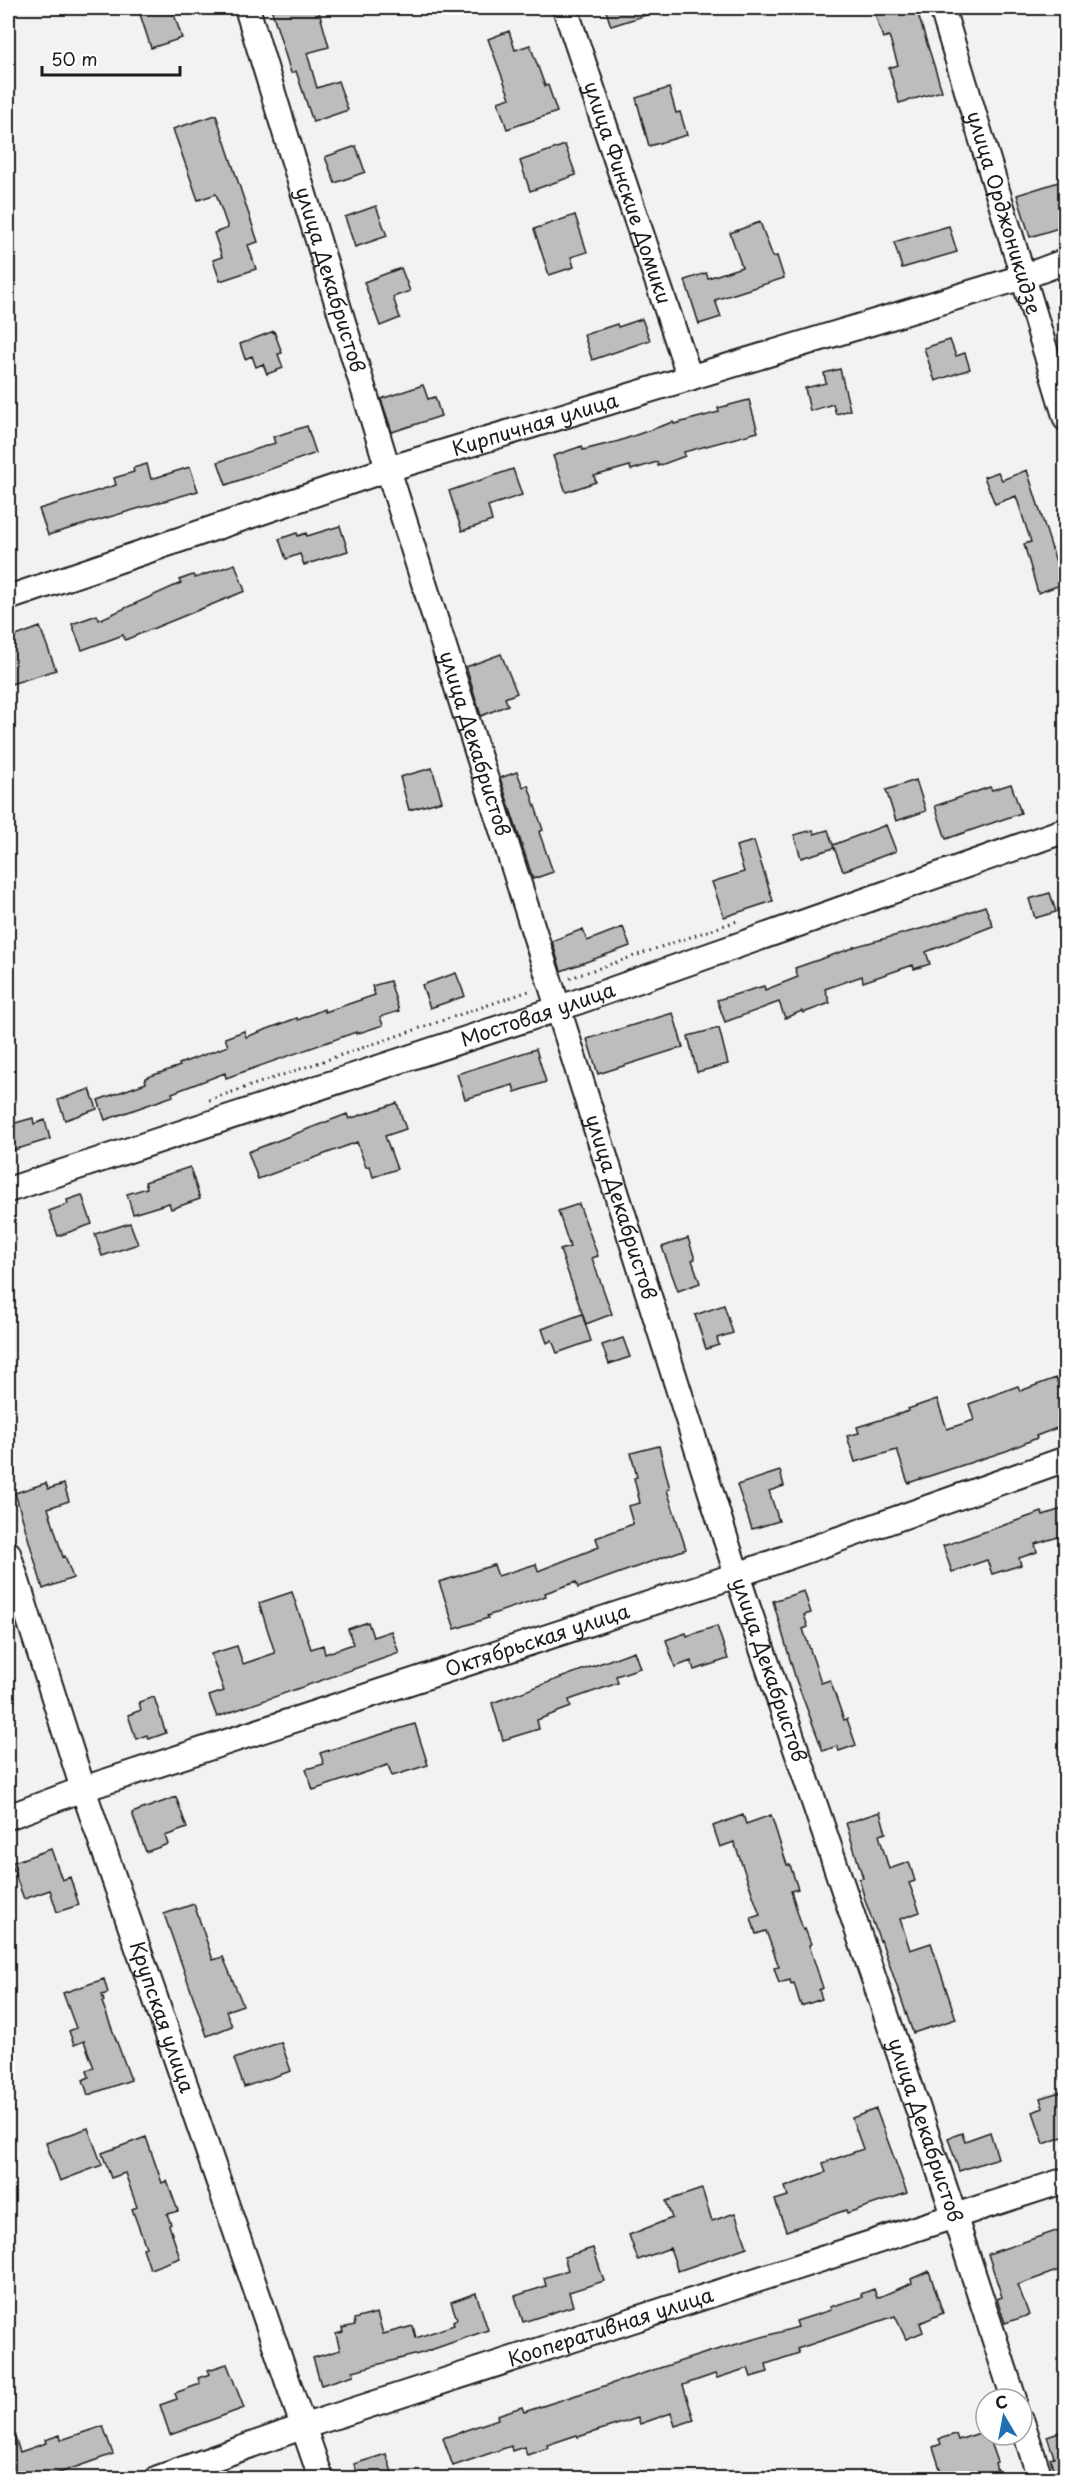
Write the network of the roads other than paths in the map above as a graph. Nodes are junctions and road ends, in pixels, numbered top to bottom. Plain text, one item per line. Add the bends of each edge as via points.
1 (248, 8) edge
2 (565, 8) edge
3 (942, 8) edge
4 (1065, 261) edge
5 (1023, 277) junction
6 (690, 378) junction
7 (1065, 419) edge
8 (388, 470) junction
9 (8, 598) edge
10 (1065, 830) edge
11 (557, 1009) junction
12 (8, 1190) edge
13 (1065, 1459) edge
14 (8, 1553) edge
15 (737, 1575) junction
16 (83, 1789) junction
17 (8, 1817) edge
18 (1065, 2180) edge
19 (955, 2218) junction
20 (1010, 2387) edge
21 (305, 2426) junction
22 (1030, 2447) edge
23 (158, 2478) edge
24 (321, 2478) edge
25 (1040, 2478) edge

1 - 8 street, улица Декабристов
2 - 6 street, улица Финские Домики
3 - 5 street, улица Орджоникидзе
4 - 5 street, Кирпичная улица
5 - 6 street, Кирпичная улица
5 - 7 street, улица Орджоникидзе
6 - 8 street, Кирпичная улица
8 - 9 street, Кирпичная улица
8 - 11 street, улица Декабристов
10 - 11 street, Мостовая улица
11 - 12 street, Мостовая улица
11 - 15 street, улица Декабристов
13 - 15 street, Октябрьская улица
14 - 16 street, Крупская улица
15 - 16 street, Октябрьская улица
15 - 19 street, улица Декабристов
16 - 17 street, Октябрьская улица
16 - 21 street, Крупская улица
18 - 19 street, Кооперативная улица
19 - 20 street, улица Декабристов
19 - 21 street, Кооперативная улица
21 - 23 street, Кооперативная улица
21 - 24 street, Крупская улица
22 - 25 street

